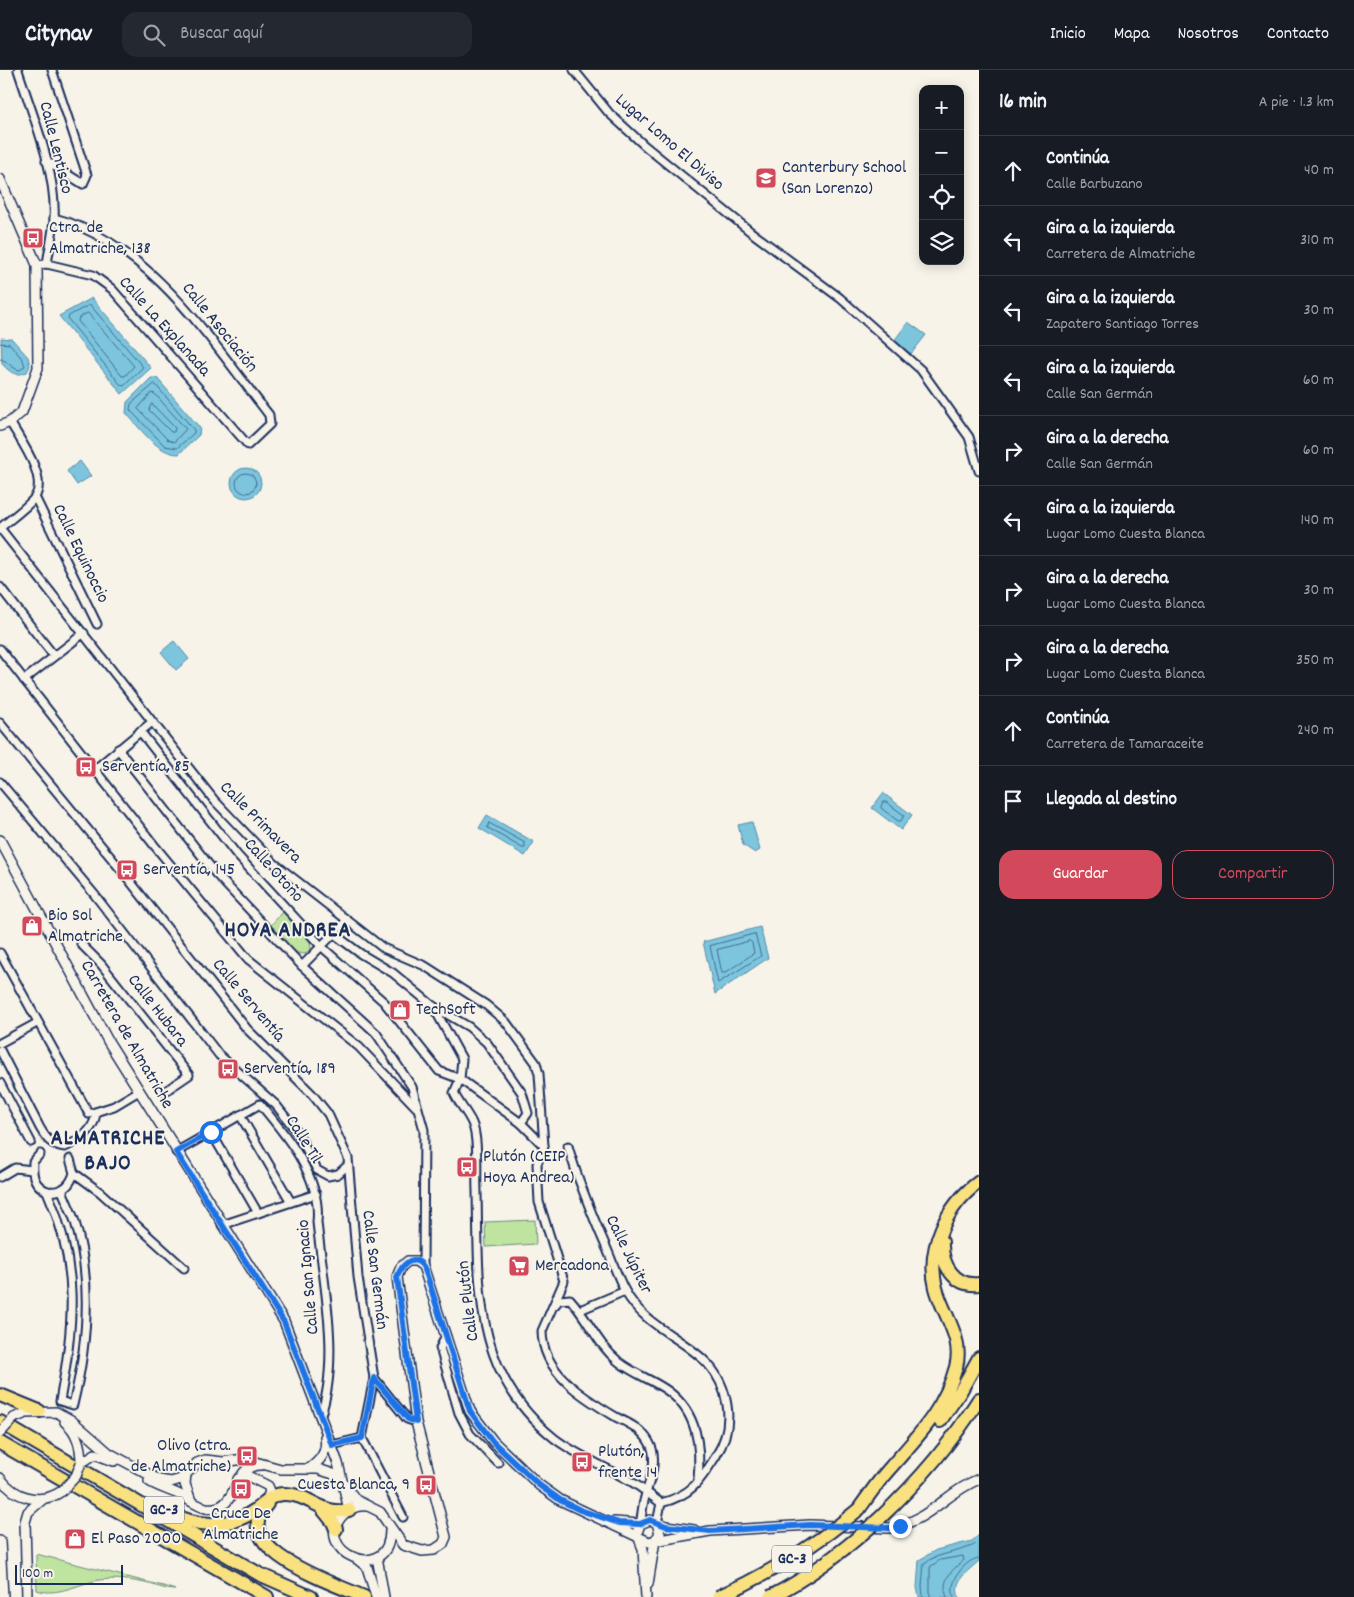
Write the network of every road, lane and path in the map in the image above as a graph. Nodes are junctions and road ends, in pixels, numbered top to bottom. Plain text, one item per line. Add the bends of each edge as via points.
1 (18, 70) edge
2 (52, 70) edge
3 (574, 70) edge
4 (46, 161) junction
5 (0, 179) edge
6 (54, 218) junction
7 (46, 264) junction
8 (37, 265) junction
9 (10, 422) junction
10 (0, 426) edge
11 (248, 445) joint
12 (979, 471) edge
13 (35, 497) junction
14 (0, 528) edge
15 (0, 587) edge
16 (97, 624) dead end
17 (84, 633) junction
18 (0, 649) edge
19 (54, 656) junction
20 (24, 680) junction
21 (152, 722) junction
22 (0, 723) edge
23 (140, 732) junction
24 (118, 749) junction
25 (94, 770) junction
26 (0, 782) edge
27 (0, 840) edge
28 (347, 920) junction
29 (334, 934) junction
30 (82, 944) dead end
31 (322, 947) junction
32 (0, 953) edge
33 (302, 966) junction
34 (433, 1006) junction
35 (37, 1023) junction
36 (0, 1043) edge
37 (0, 1050) edge
38 (460, 1080) junction
39 (0, 1083) edge
40 (139, 1091) junction
41 (164, 1092) dead end
42 (418, 1109) junction
43 (96, 1112) junction
44 (240, 1115) junction
45 (522, 1123) junction
46 (211, 1132) junction
47 (31, 1142) dead end
48 (544, 1146) junction
49 (568, 1146) dead end
50 (176, 1152) junction
51 (40, 1154) dead end
52 (70, 1159) dead end
53 (347, 1166) junction
54 (32, 1170) junction
55 (74, 1173) junction
56 (0, 1177) edge
57 (979, 1182) edge
58 (62, 1190) junction
59 (47, 1191) junction
60 (316, 1194) junction
61 (291, 1202) junction
62 (258, 1213) junction
63 (945, 1220) junction
64 (222, 1225) junction
65 (423, 1266) junction
66 (184, 1268) dead end
67 (979, 1284) edge
68 (625, 1291) junction
69 (553, 1307) junction
70 (580, 1310) junction
71 (446, 1336) junction
72 (979, 1358) edge
73 (374, 1378) junction
74 (0, 1395) edge
75 (979, 1399) edge
76 (43, 1412) junction
77 (979, 1413) edge
78 (322, 1421) junction
79 (0, 1422) edge
80 (416, 1422) junction
81 (0, 1433) edge
82 (362, 1438) junction
83 (0, 1443) edge
84 (332, 1445) junction
85 (64, 1460) junction
86 (83, 1460) junction
87 (498, 1463) dead end
88 (267, 1465) junction
89 (309, 1470) junction
90 (893, 1471) junction
91 (186, 1474) junction
92 (0, 1478) edge
93 (238, 1479) junction
94 (979, 1479) edge
95 (698, 1483) junction
96 (344, 1484) junction
97 (911, 1492) junction
98 (292, 1494) junction
99 (647, 1494) junction
100 (43, 1499) junction
101 (267, 1500) junction
102 (191, 1501) junction
103 (661, 1503) junction
104 (370, 1506) junction
105 (321, 1507) junction
106 (349, 1510) junction
107 (403, 1517) dead end
108 (602, 1519) junction
109 (657, 1523) junction
110 (640, 1524) junction
111 (336, 1530) junction
112 (390, 1530) junction
113 (152, 1531) junction
114 (710, 1531) junction
115 (640, 1538) junction
116 (655, 1540) junction
117 (0, 1541) edge
118 (403, 1545) junction
119 (379, 1555) junction
120 (357, 1559) junction
121 (375, 1573) junction
122 (3, 1597) edge
123 (27, 1597) edge
124 (250, 1597) edge
125 (268, 1597) edge
126 (311, 1597) edge
127 (364, 1597) edge
128 (376, 1597) edge
129 (384, 1597) edge
130 (646, 1597) edge
131 (718, 1597) edge
132 (770, 1597) edge

1 - 4 street, Calle Lentisco
2 - 4 street via 87,175 83,184
3 - 12 street, Lugar Lomo El Diviso via 608,113 645,146 751,232 840,298 931,382 969,437
4 - 6 street, Calle Lentisco
5 - 8 main road
6 - 7 street, Calle Lentisco
6 - 11 street, Calle Asociación via 76,223 130,256 185,306 268,416 270,424
7 - 8 street, Calle La Explanada
7 - 11 street, Calle La Explanada via 93,275 112,289
8 - 9 main road via 38,368 22,412
9 - 10 main road
9 - 13 street via 36,470 39,484
13 - 14 street
13 - 16 street, Calle Equinoccio
14 - 17 street, Calle Primavera
15 - 19 street
17 - 19 street
17 - 21 street, Calle Primavera
18 - 20 street, Calle Serventía
19 - 20 street
20 - 25 street, Calle Serventía
21 - 23 street
21 - 28 street, Calle Primavera via 214,800 250,839 274,863
22 - 53 street, Calle Serventía via 247,1030 328,1114 343,1145
23 - 24 street
23 - 31 street, Calle Otoño via 237,855
24 - 25 street
24 - 33 street via 216,874
25 - 42 street, Calle Serventía via 248,959 359,1047
26 - 53 street via 94,894 220,1055 276,1105 298,1133 318,1170 328,1176 338,1174
27 - 40 main road, Carretera de Almatriche via 103,1032
28 - 29 street
28 - 48 street, Calle Primavera via 383,948 425,966 486,1005 506,1022 536,1063
29 - 31 street
29 - 34 street via 393,973
30 - 41 street, Calle Hubara via 189,1076
31 - 33 street
31 - 38 street, Calle Otoño via 384,1002 439,1072
32 - 35 street
33 - 42 street via 376,1033 412,1087
34 - 38 street via 462,1059
34 - 45 street via 469,1027 487,1044 522,1093 528,1113
35 - 36 street
35 - 43 street via 89,1114
37 - 43 street via 40,1128 54,1146 65,1147 88,1132 96,1123
38 - 45 street, Calle Otoño
38 - 99 street, Calle Plutón via 454,1094 472,1123 476,1149 484,1326 498,1369 531,1415 555,1439 633,1482
39 - 47 street
40 - 43 street via 114,1106
40 - 50 main road, Carretera de Almatriche
42 - 65 street, Calle Serventía via 424,1130
44 - 46 street
44 - 60 street, Calle Til via 260,1104 296,1152
44 - 61 street
45 - 48 street, Calle Otoño
46 - 50 street
46 - 62 street
48 - 69 street via 537,1164 539,1202 564,1282
49 - 68 street, Calle Júpiter via 584,1196
50 - 64 main road, Carretera de Almatriche
51 - 54 street via 33,1162
52 - 55 street
53 - 73 street, Calle San Germán via 358,1276
54 - 56 street via 16,1168
54 - 59 street via 36,1183
55 - 58 street via 68,1186
55 - 66 street via 100,1192
57 - 63 highway via 951,1208
58 - 59 street
58 - 59 street via 75,1222 84,1269 86,1314 80,1376 73,1405 60,1401 71,1339 72,1297 66,1248
60 - 61 street
60 - 78 street, Calle San Ignacio via 330,1349 330,1380
61 - 62 street
62 - 64 street
63 - 67 highway via 941,1252 950,1273 972,1285
63 - 90 highway via 934,1269 936,1288 955,1335 958,1360 949,1388 933,1419
64 - 78 main road, Carretera de Almatriche via 284,1322
65 - 71 main road
65 - 80 main road via 416,1261 408,1261 397,1277
68 - 70 street
68 - 95 street, Calle Júpiter via 640,1312 659,1329 700,1354 725,1389 729,1418 724,1442
69 - 70 street via 560,1300 570,1299
69 - 99 street via 542,1331 546,1354 560,1376 585,1399 638,1429 649,1442 653,1456
70 - 95 street via 597,1340 620,1362 669,1392 683,1408 695,1426 701,1452
71 - 87 street via 440,1348 459,1413 470,1434
71 - 108 main road via 470,1411 480,1427 539,1485 560,1500
72 - 90 highway via 929,1437
73 - 80 street via 408,1419
73 - 82 street, Calle San Germán
74 - 76 highway
75 - 97 highway
76 - 81 main road, bridge via 14,1418
76 - 86 main road via 70,1426 78,1437
76 - 91 main road via 56,1412 71,1420 109,1453 145,1474 171,1482
77 - 97 highway
78 - 84 main road, Carretera de Almatriche
78 - 89 main road via 326,1445 322,1457
79 - 85 highway, GC-3
80 - 118 main road via 446,1537 443,1544 434,1550 422,1551
82 - 84 street
82 - 107 street
83 - 113 highway, GC-3
84 - 96 main road, Carretera de Almatriche
85 - 101 highway, GC-3 via 100,1474 194,1524 215,1525 232,1521
85 - 126 highway, GC-3 via 259,1574
86 - 100 main road, bridge via 76,1476 62,1491
86 - 102 main road via 94,1454 105,1456 152,1484
88 - 89 main road via 294,1471
88 - 91 main road via 244,1459 205,1460
88 - 93 main road via 253,1465
89 - 96 main road via 333,1474
90 - 131 highway, GC-3, bridge via 859,1509 801,1554
91 - 102 main road via 185,1484
92 - 100 main road via 17,1494
93 - 101 main road via 248,1476 268,1486
93 - 102 main road via 232,1496 225,1504 206,1508
94 - 114 main road via 956,1491 924,1517 900,1526 810,1525
95 - 103 street, Calle Júpiter via 681,1498
96 - 104 main road via 356,1500
96 - 106 main road, Carretera de Almatriche
97 - 132 highway, GC-3, bridge via 813,1572
98 - 101 highway, GC-3 via 275,1495
98 - 105 highway
98 - 127 highway via 266,1504 260,1512 258,1530 262,1541 278,1556
99 - 103 street, Calle Plutón
99 - 110 street
100 - 123 main road via 28,1512 25,1522
103 - 109 street
104 - 106 main road
104 - 112 main road via 385,1517
105 - 106 highway via 338,1513
105 - 111 highway
106 - 111 main road via 339,1520
108 - 110 main road
108 - 115 main road
109 - 110 main road via 650,1520
109 - 114 main road via 679,1529
109 - 116 main road via 660,1534
110 - 115 main road
111 - 120 main road via 340,1548
112 - 118 main road
112 - 119 main road via 389,1543
113 - 124 highway
113 - 125 highway, GC-3
114 - 116 main road
115 - 116 main road via 646,1542
115 - 130 main road
116 - 130 main road
117 - 122 main road
118 - 119 main road
119 - 120 main road
119 - 121 main road
120 - 121 main road
121 - 128 main road
121 - 129 main road

